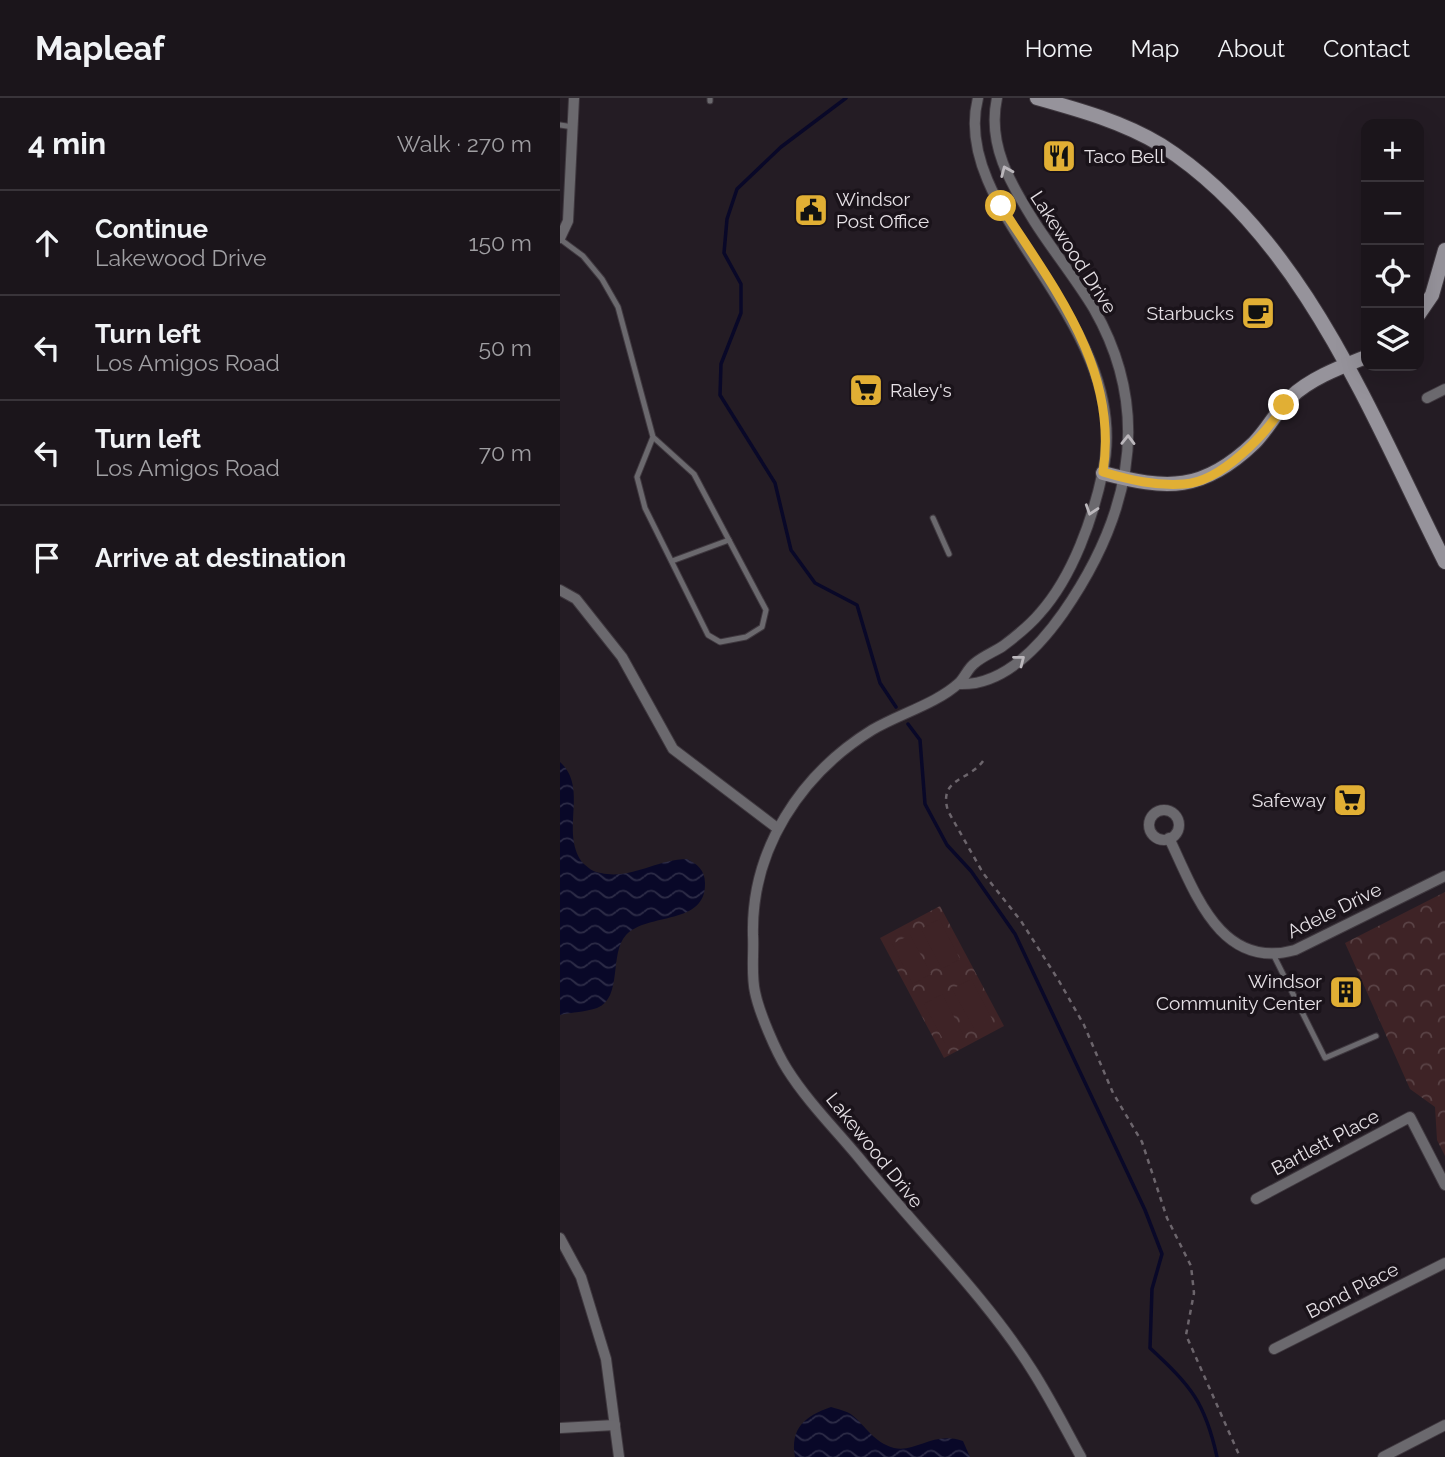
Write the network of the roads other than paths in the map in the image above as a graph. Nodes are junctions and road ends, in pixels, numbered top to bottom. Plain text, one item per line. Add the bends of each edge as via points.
1 (574, 98) edge
2 (978, 98) edge
3 (997, 98) edge
4 (1037, 98) edge
5 (560, 125) edge
6 (573, 127) junction
7 (560, 238) edge
8 (1445, 250) edge
9 (1423, 308) edge
10 (1361, 359) edge
11 (1345, 366) junction
12 (1445, 389) edge
13 (1427, 398) dead end
14 (653, 437) junction
15 (1103, 472) junction
16 (1124, 478) junction
17 (933, 518) dead end
18 (729, 540) junction
19 (949, 554) dead end
20 (672, 561) junction
21 (1445, 562) edge
22 (560, 590) edge
23 (959, 684) junction
24 (777, 828) junction
25 (1170, 838) dead end
26 (1445, 876) edge
27 (1274, 956) junction
28 (1376, 1036) dead end
29 (1445, 1185) edge
30 (1256, 1199) dead end
31 (560, 1238) edge
32 (1445, 1263) edge
33 (1274, 1349) dead end
34 (615, 1425) junction
35 (1445, 1425) edge
36 (560, 1428) edge
37 (619, 1457) edge
38 (1081, 1457) edge
39 (1383, 1457) edge

1 - 6 street
2 - 15 street, Lakewood Drive via 974,131 985,175 1064,304 1105,404
16 -> 3 street, Lakewood Drive via 1128,412 1112,349 1094,310 1016,192 998,151 992,121
4 - 11 street via 1097,115 1141,135 1201,175 1248,219 1280,261 1313,307
5 - 6 lane
6 - 7 street via 568,221
7 - 14 lane via 596,271 618,307
8 - 9 street via 1432,295
10 - 11 street
11 - 16 street via 1292,396 1255,442 1215,472 1187,484 1142,484
11 - 21 street
12 - 13 street
14 - 18 lane via 694,474
14 - 20 lane via 637,477 645,508
15 - 16 street
15 -> 23 street, Lakewood Drive via 1079,548 1056,593 1040,614 1003,646 974,663
23 -> 16 street, Lakewood Drive via 979,685 1038,646 1091,573
17 - 19 lane
18 - 20 lane
18 - 20 lane via 766,610 762,627 747,637 720,642 708,635
22 - 24 street via 576,599 622,657 673,749
23 - 24 street, Lakewood Drive via 844,750 820,771
24 - 38 street, Lakewood Drive via 753,913 755,992 786,1068 1031,1368
25 - 27 street, Adele Drive via 1216,926 1234,943
26 - 27 street, Adele Drive
27 - 28 lane via 1325,1058
29 - 30 street, Bartlett Place via 1410,1117
31 - 34 street via 581,1277 607,1359
32 - 33 street, Bond Place
34 - 36 street
34 - 37 street
35 - 39 street

